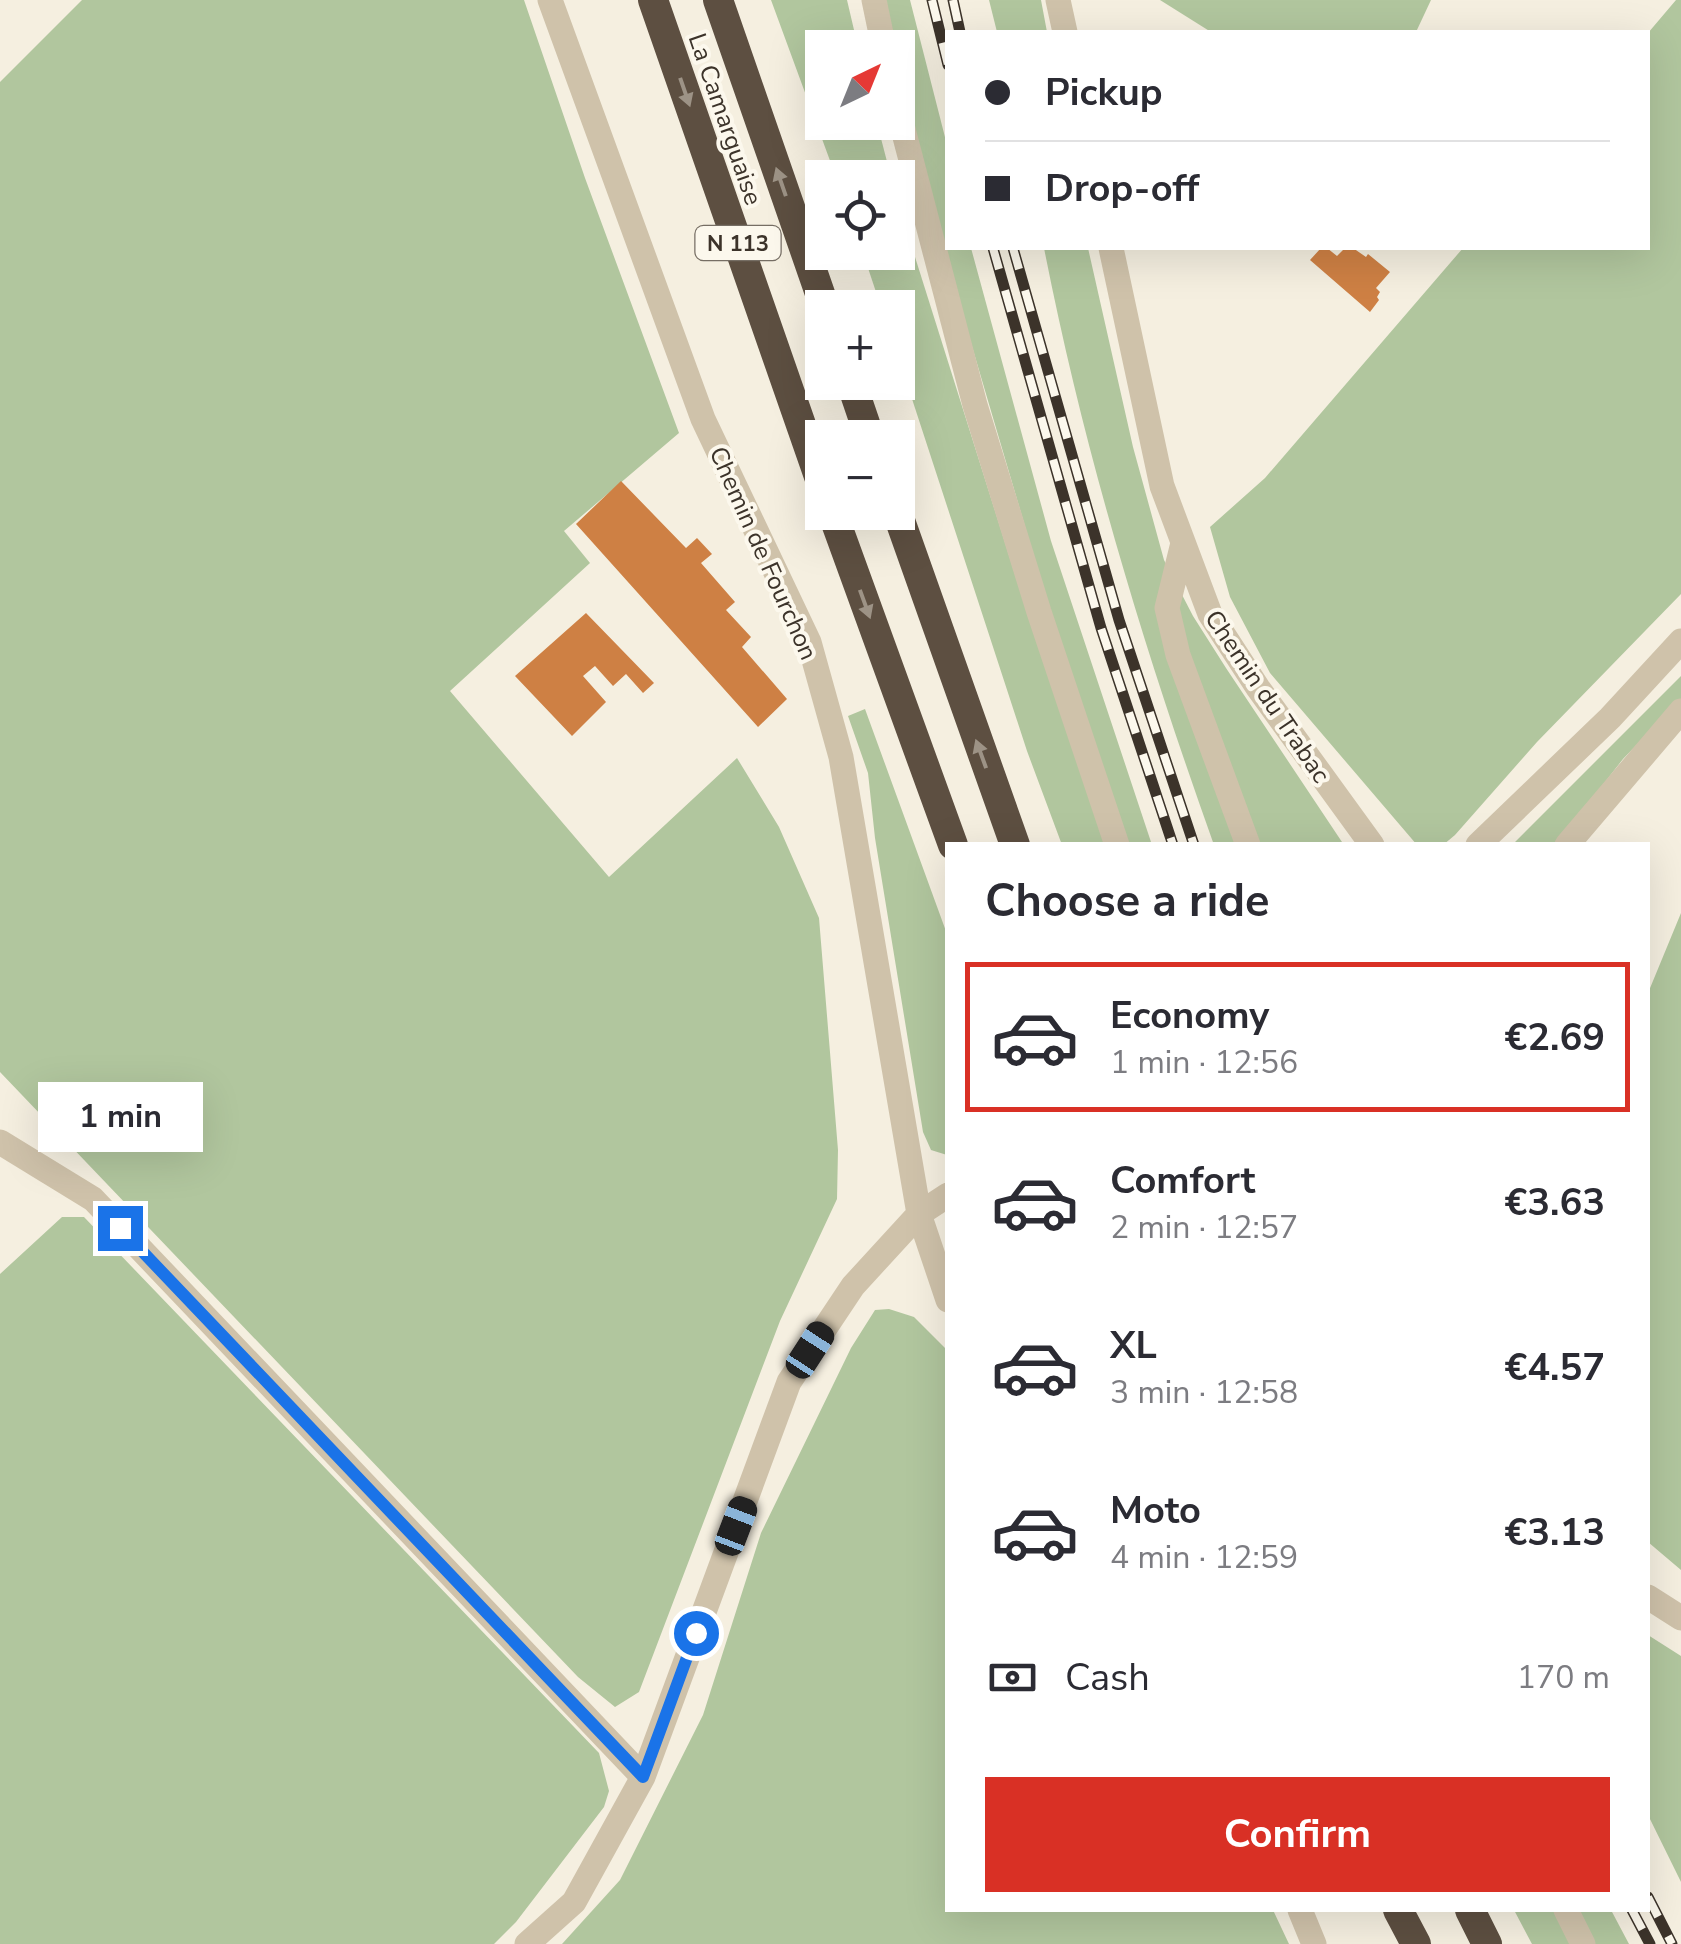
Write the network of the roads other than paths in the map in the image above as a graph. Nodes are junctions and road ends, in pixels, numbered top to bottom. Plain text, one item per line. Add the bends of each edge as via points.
1 (550, 0) edge
2 (653, 0) edge
3 (718, 0) edge
4 (874, 0) edge
5 (1058, 0) edge
6 (880, 30) edge
7 (1065, 30) edge
8 (906, 140) edge
9 (1111, 250) edge
10 (819, 290) edge
11 (805, 436) edge
12 (839, 530) edge
13 (902, 530) edge
14 (1184, 543) junction
15 (1681, 641) edge
16 (1681, 711) edge
17 (952, 842) edge
18 (1014, 842) edge
19 (1117, 842) edge
20 (1247, 842) edge
21 (1370, 842) edge
22 (1481, 842) edge
23 (1570, 842) edge
24 (0, 1142) edge
25 (945, 1198) edge
26 (920, 1214) junction
27 (945, 1291) edge
28 (1650, 1599) edge
29 (1681, 1618) edge
30 (643, 1777) junction
31 (1301, 1912) edge
32 (1399, 1912) edge
33 (1471, 1912) edge
34 (1567, 1912) edge
35 (527, 1944) edge
36 (1314, 1944) edge
37 (1416, 1944) edge
38 (1488, 1944) edge
39 (1583, 1944) edge

1 - 26 street, Chemin de Fourchon via 703,419 809,642 841,758
2 -> 11 highway, La Camarguaise / N 113
10 -> 3 highway, La Camarguaise / N 113
4 - 6 street
5 - 7 street
8 - 19 street via 975,405
9 - 14 street, Chemin du Trabac via 1162,486
12 -> 17 highway
18 -> 13 highway
14 - 20 street via 1167,608
14 - 21 street, Chemin du Trabac via 1210,614
15 - 22 street
16 - 23 street
24 - 30 street via 93,1199
25 - 26 street
26 - 27 street, Chemin de Fourchon
26 - 30 street via 853,1286 790,1382
28 - 29 street
30 - 35 street via 574,1902
31 - 36 street
32 - 37 highway
33 - 38 highway
34 - 39 street

